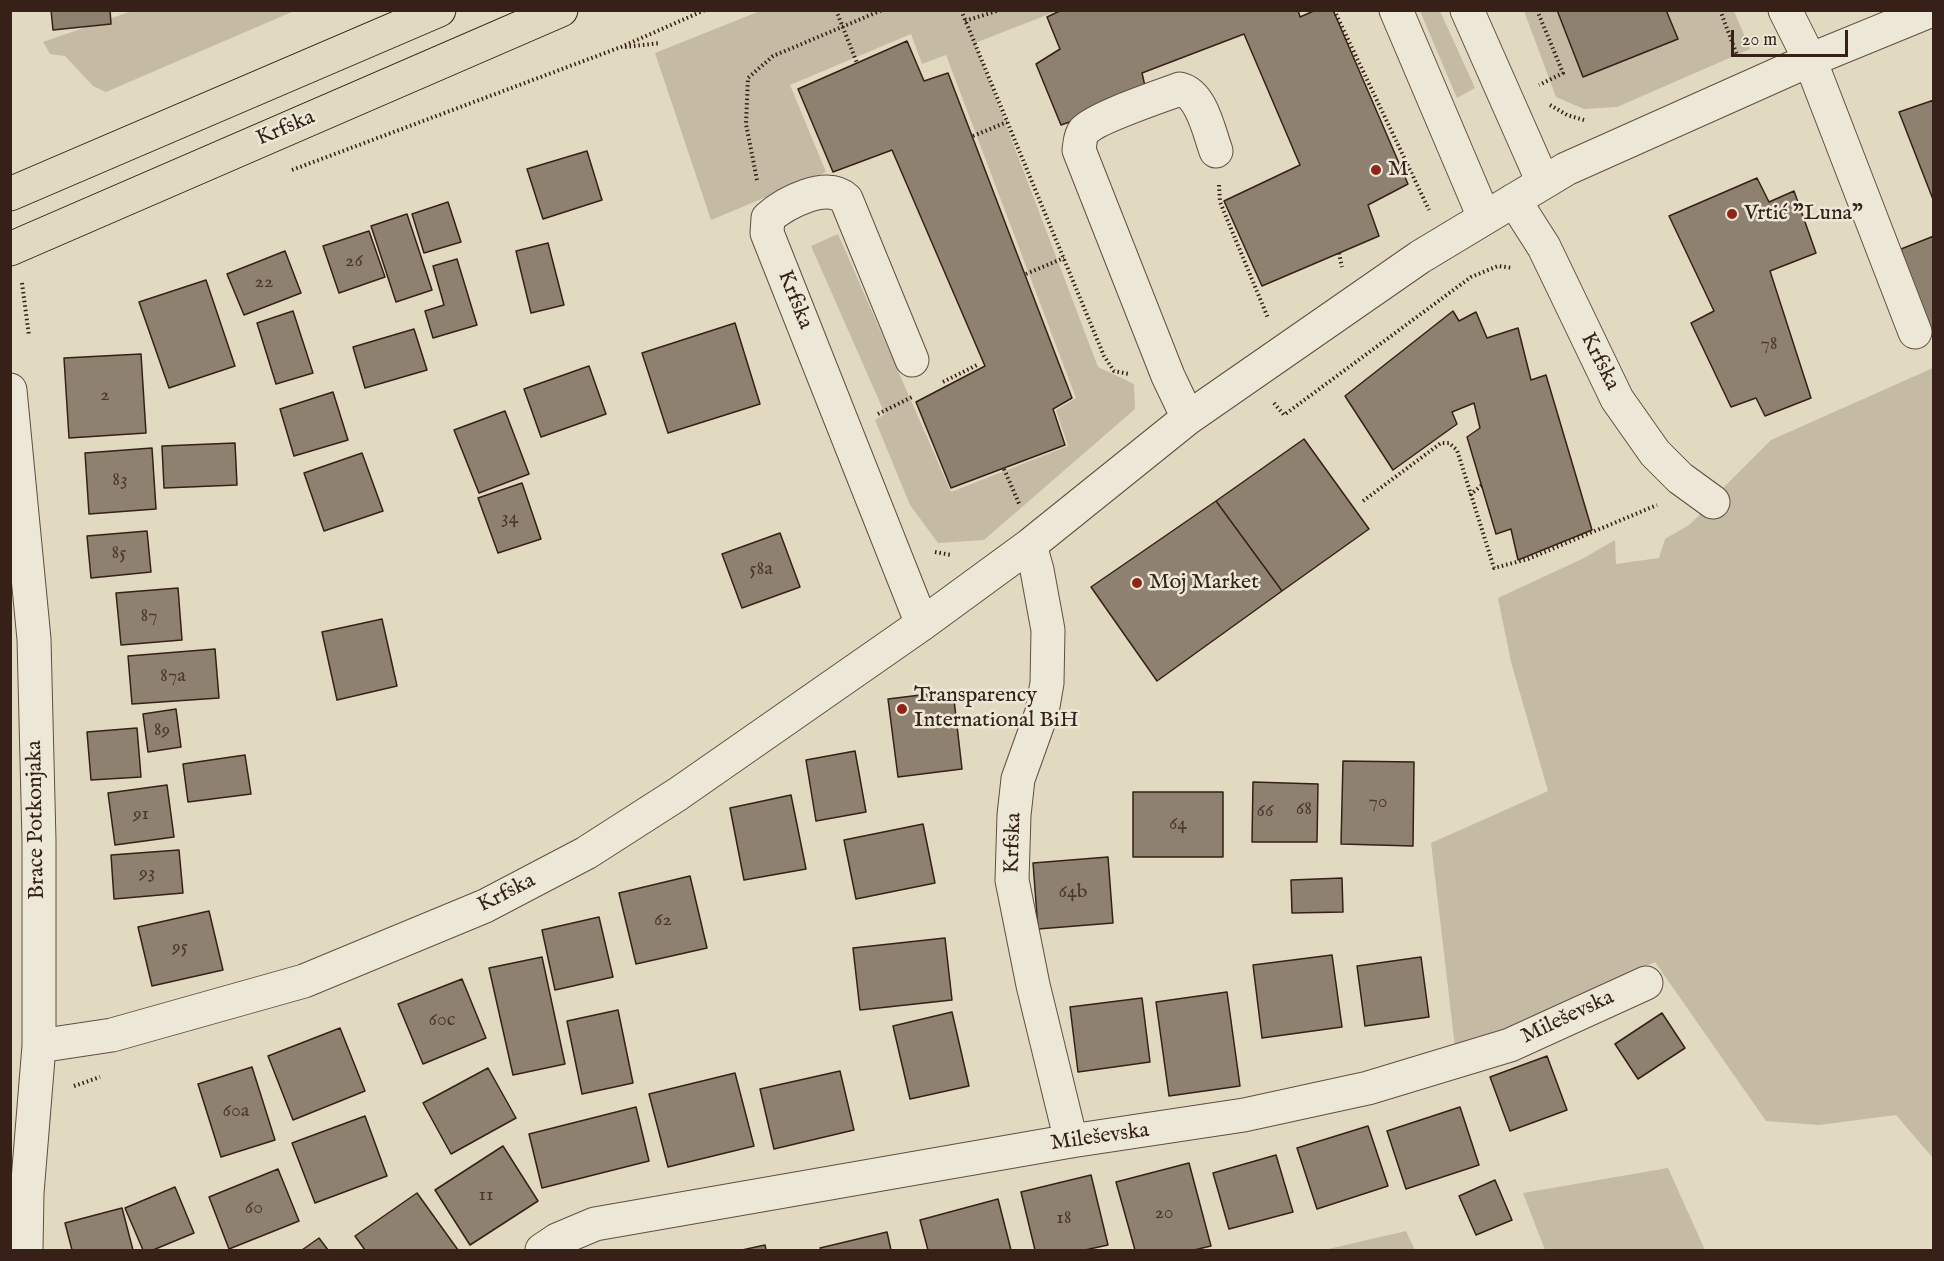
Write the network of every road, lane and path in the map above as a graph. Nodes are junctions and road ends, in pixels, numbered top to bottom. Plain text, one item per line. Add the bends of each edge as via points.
1 (439, 10) edge
2 (561, 10) edge
3 (705, 10) edge
4 (836, 10) edge
5 (882, 10) edge
6 (960, 10) edge
7 (1000, 10) edge
8 (1334, 10) edge
9 (1396, 10) edge
10 (1467, 10) edge
11 (1537, 10) edge
12 (1720, 10) edge
13 (1785, 10) edge
14 (1932, 10) edge
15 (965, 21) junction
16 (842, 27) junction
17 (660, 43) dead end
18 (621, 47) junction
19 (1739, 60) dead end
20 (1810, 60) junction
21 (857, 63) dead end
22 (1533, 88) dead end
23 (1544, 100) dead end
24 (1595, 119) dead end
25 (1007, 122) junction
26 (973, 136) dead end
27 (1407, 143) dead end
28 (1400, 146) junction
29 (1216, 151) joint
30 (280, 175) dead end
31 (1543, 182) junction
32 (10, 194) edge
33 (1514, 200) junction
34 (1430, 212) dead end
35 (768, 218) junction
36 (1484, 218) junction
37 (1339, 253) dead end
38 (1064, 258) junction
39 (18, 263) edge
40 (1343, 269) dead end
41 (1518, 269) dead end
42 (1026, 274) dead end
43 (1471, 278) dead end
44 (1269, 322) dead end
45 (1915, 332) dead end
46 (29, 336) dead end
47 (912, 360) dead end
48 (977, 365) dead end
49 (1132, 375) dead end
50 (936, 385) dead end
51 (10, 390) edge
52 (919, 394) dead end
53 (873, 417) dead end
54 (1188, 418) junction
55 (1414, 454) dead end
56 (1419, 460) junction
57 (1004, 469) dead end
58 (1482, 485) dead end
59 (1470, 495) junction
60 (1363, 501) dead end
61 (1665, 502) dead end
62 (1713, 502) dead end
63 (1027, 531) junction
64 (929, 550) dead end
65 (963, 553) dead end
66 (922, 624) junction
67 (1646, 983) dead end
68 (39, 1046) junction
69 (1071, 1141) junction
70 (26, 1251) edge
71 (542, 1251) edge

1 - 32 main road
2 - 39 main road, Krfska
3 - 18 path
4 - 16 path
5 - 16 path
6 - 15 path
7 - 15 path
8 - 28 path
9 - 36 street
10 - 31 street
11 - 22 path via 1563,73
12 - 19 path
13 - 20 street
14 - 20 street, Krfska
15 - 25 path
16 - 21 path
16 - 35 path via 773,56 748,78 746,124
17 - 18 path
18 - 30 path
20 - 31 street, Krfska
20 - 45 street
23 - 24 path via 1567,115
25 - 26 path
25 - 38 path
27 - 28 path
28 - 34 path
29 - 44 path via 1220,202
29 - 54 street via 1197,101 1180,89 1095,123 1083,132 1080,141 1082,158
31 - 33 street, Krfska
33 - 36 street, Krfska
33 - 62 street, Krfska via 1544,248 1617,399 1655,453
35 - 47 street via 780,208 821,192 839,193 846,199
35 - 66 street, Krfska via 767,233
36 - 54 street, Krfska via 1420,257
37 - 40 path
38 - 42 path
38 - 49 path via 1104,356 1114,371
39 - 46 path
41 - 43 path via 1498,266
48 - 50 path
51 - 68 street, Brace Potkonjaka via 34,639
52 - 53 path
54 - 63 street, Krfska
55 - 56 path
56 - 59 path via 1442,443 1449,443 1457,450
56 - 60 path
57 - 63 path
58 - 59 path
59 - 61 path via 1494,568 1528,559
63 - 66 street, Krfska
63 - 69 street, Krfska via 1048,630 1047,683 1042,712 1018,778 1012,880
64 - 65 path via 951,555
66 - 68 street, Krfska via 669,800 586,853 485,906 304,981 112,1035
67 - 69 street, Mileševska via 1510,1045 1378,1086 1244,1115
68 - 70 street, Brace Potkonjaka
69 - 71 street, Mileševska via 596,1224 557,1240

